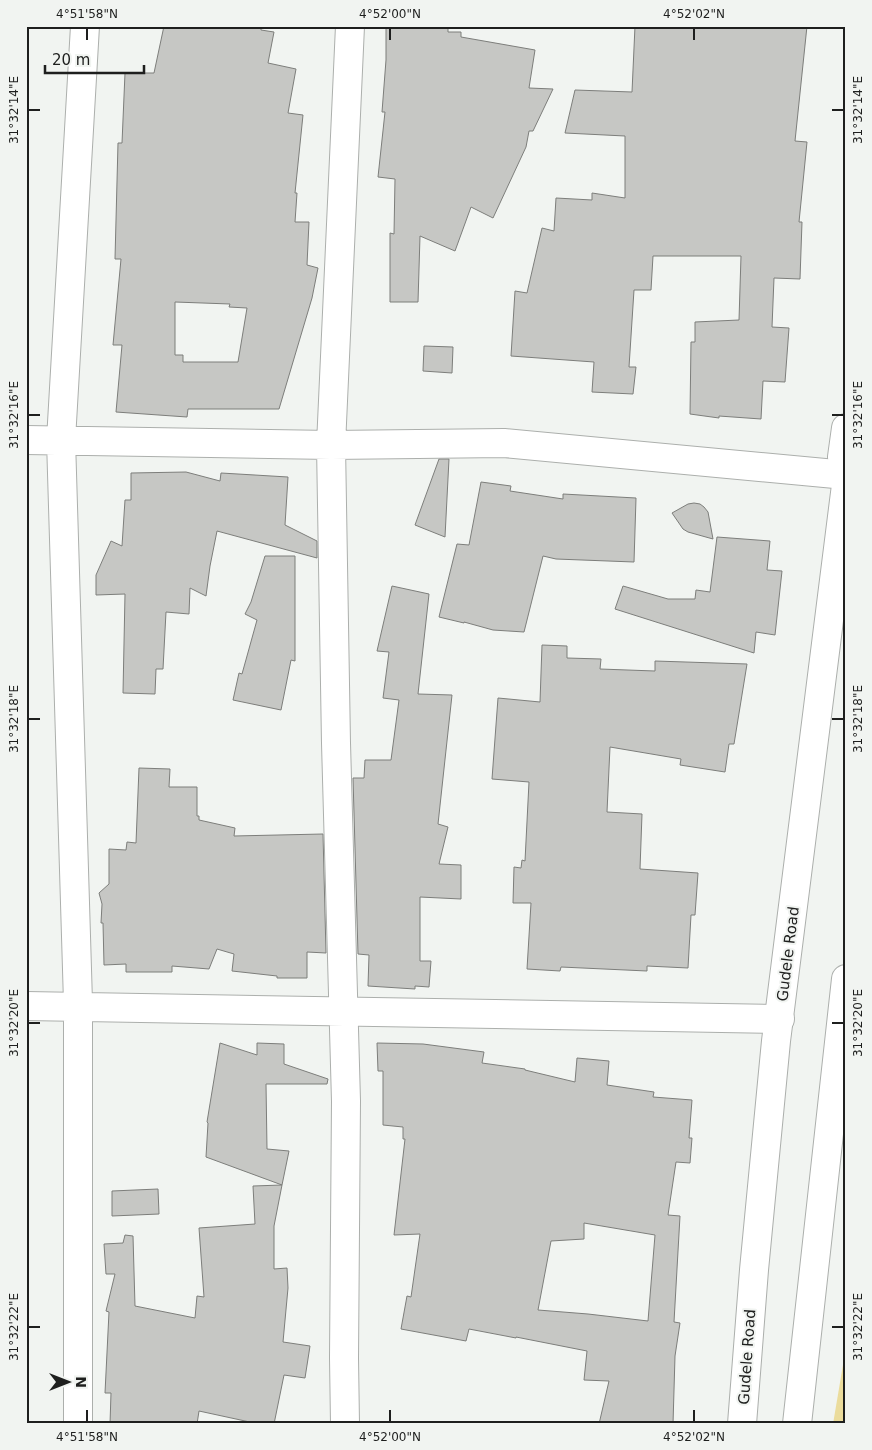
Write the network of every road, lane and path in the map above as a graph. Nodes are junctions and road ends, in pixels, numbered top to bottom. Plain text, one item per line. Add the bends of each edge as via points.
1 (85, 26) edge
2 (350, 26) edge
3 (846, 428) edge
4 (26, 440) edge
5 (61, 440) junction
6 (331, 445) junction
7 (846, 471) edge
8 (846, 475) edge
9 (846, 485) edge
10 (846, 978) edge
11 (26, 1006) edge
12 (78, 1007) junction
13 (344, 1012) junction
14 (780, 1019) junction
15 (78, 1424) edge
16 (345, 1424) edge
17 (742, 1424) edge
18 (797, 1424) edge

1 - 5 main road
2 - 6 main road
3 - 7 main road via 842,457
4 - 5 main road
5 - 6 main road
5 - 12 main road
6 - 8 main road via 504,443
6 - 13 main road
9 - 14 main road, Gudele Road
10 - 18 main road
11 - 12 main road
12 - 13 main road
12 - 15 main road
13 - 14 main road
13 - 16 main road
14 - 17 main road, Gudele Road

